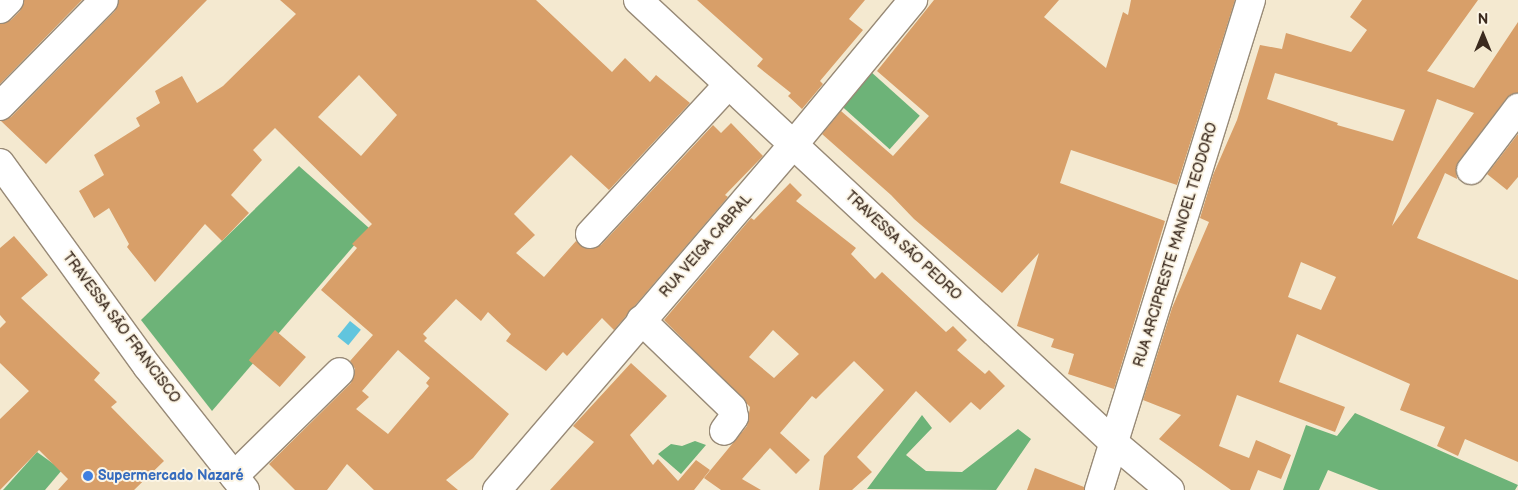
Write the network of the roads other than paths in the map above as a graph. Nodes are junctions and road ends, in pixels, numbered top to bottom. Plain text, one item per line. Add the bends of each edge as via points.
1 (9, 0) edge
2 (104, 0) edge
3 (638, 0) edge
4 (913, 0) edge
5 (1251, 0) edge
6 (0, 9) edge
7 (728, 85) junction
8 (0, 106) edge
9 (1518, 108) edge
10 (794, 144) junction
11 (0, 163) edge
12 (1471, 170) dead end
13 (590, 234) dead end
14 (641, 320) junction
15 (340, 372) dead end
16 (724, 431) dead end
17 (1114, 443) junction
18 (240, 483) edge
19 (497, 490) edge
20 (1099, 490) edge
21 (1170, 490) edge

1 - 6 street
2 - 8 street
3 - 7 street, TRAVESSA SÃO PEDRO
4 - 10 street, RUA VEIGA CABRAL
5 - 17 street, RUA ARCIPRESTE MANOEL TEODORO
7 - 10 street, TRAVESSA SÃO PEDRO
7 - 13 street
9 - 12 street
10 - 14 street, RUA VEIGA CABRAL
10 - 17 street, TRAVESSA SÃO PEDRO
11 - 18 street, TRAVESSA SÃO FRANCISCO via 147,366
14 - 16 street via 732,408 734,417
14 - 19 street, RUA VEIGA CABRAL
15 - 18 street
17 - 20 street, RUA ARCIPRESTE MANOEL TEODORO
17 - 21 street, TRAVESSA SÃO PEDRO

